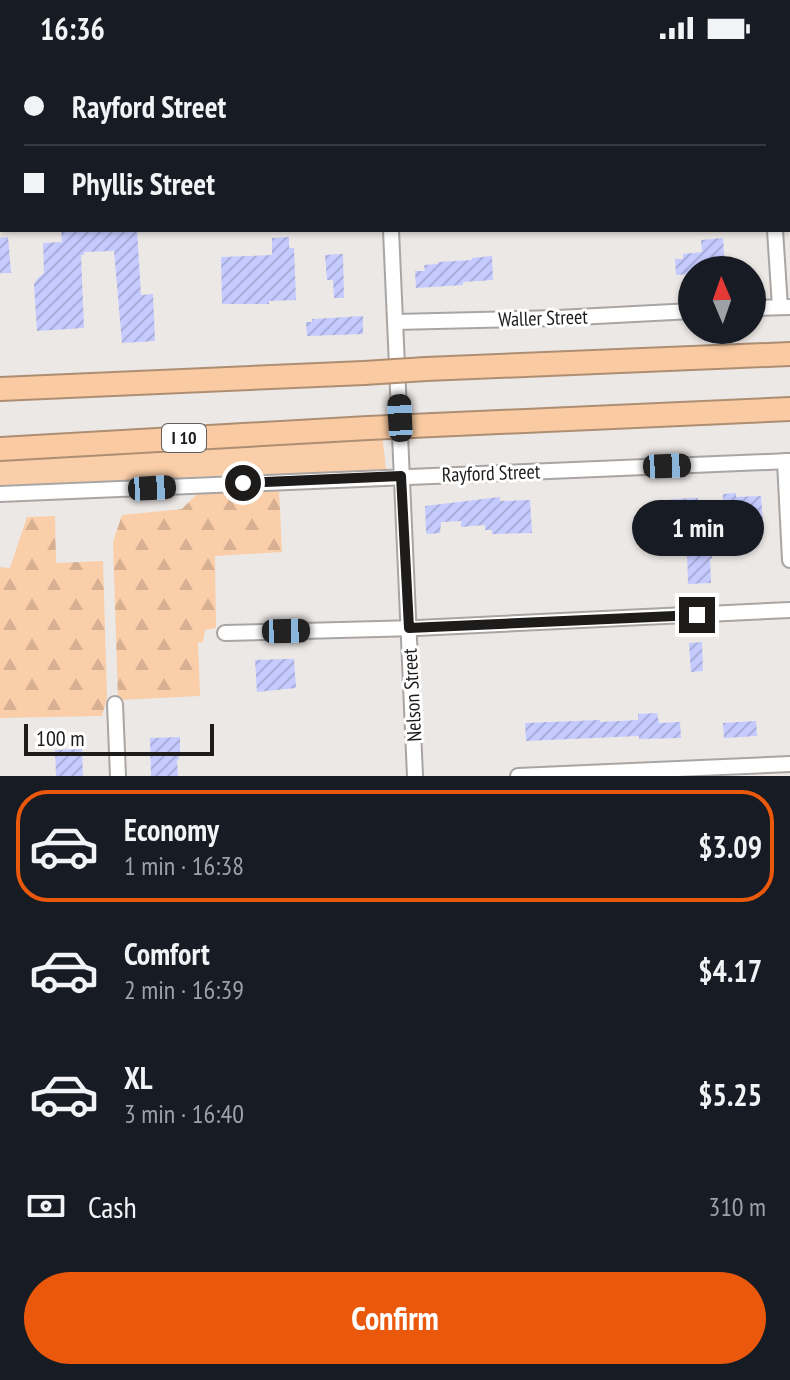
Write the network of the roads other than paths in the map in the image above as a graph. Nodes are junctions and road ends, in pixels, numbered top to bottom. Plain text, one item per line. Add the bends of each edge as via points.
1 (391, 232) edge
2 (775, 232) edge
3 (785, 307) edge
4 (678, 312) edge
5 (395, 322) junction
6 (790, 354) edge
7 (0, 389) edge
8 (790, 409) edge
9 (0, 449) edge
10 (788, 461) edge
11 (401, 476) junction
12 (0, 494) edge
13 (790, 560) edge
14 (790, 610) edge
15 (409, 628) junction
16 (225, 633) dead end
17 (115, 704) dead end
18 (790, 764) edge
19 (118, 776) edge
20 (415, 776) edge
21 (518, 776) edge

1 - 5 street, Nelson Street
2 - 3 street
4 - 5 street, Waller Street
5 - 11 street, Nelson Street
6 - 7 highway, bridge
8 - 9 highway, I 10, bridge
10 - 11 street, Rayford Street
10 - 13 street
11 - 12 street, Rayford Street
11 - 15 street, Nelson Street
14 - 15 street
15 - 16 street
15 - 20 street, Nelson Street
17 - 19 street
18 - 21 street

